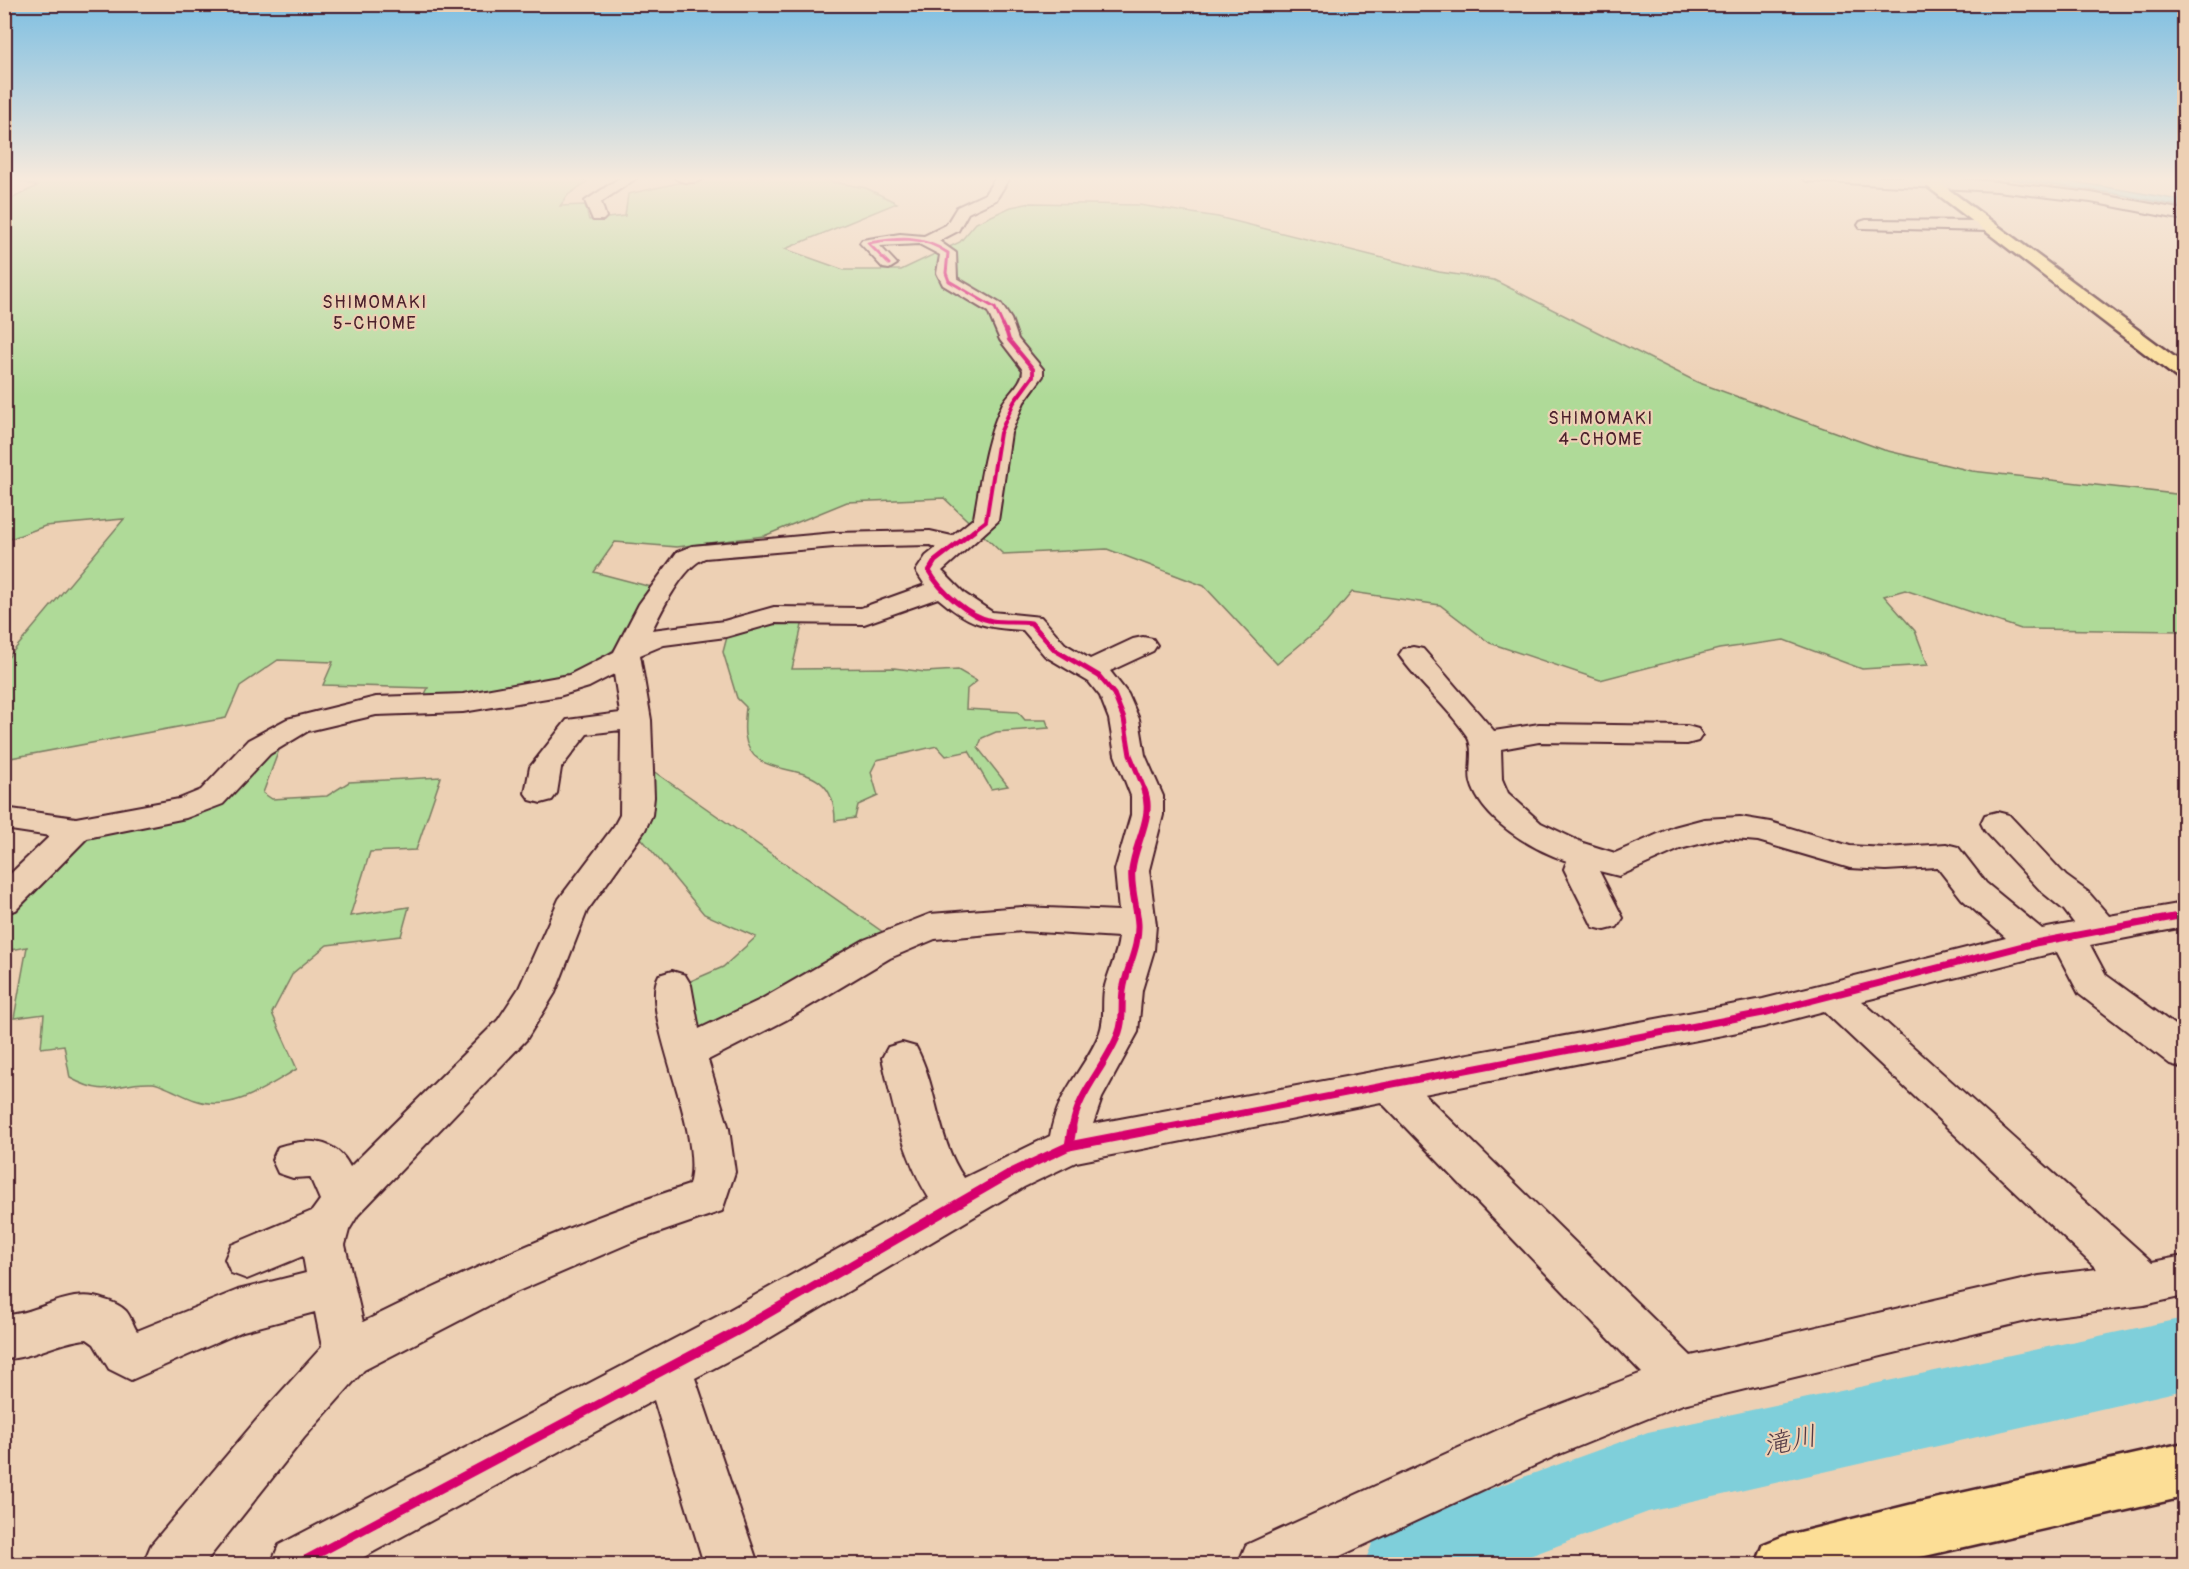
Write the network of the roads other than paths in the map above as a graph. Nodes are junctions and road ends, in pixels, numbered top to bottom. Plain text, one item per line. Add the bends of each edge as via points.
1 (875, 250) edge
2 (944, 250) edge
3 (2020, 250) edge
4 (889, 264) dead end
5 (2182, 372) edge
6 (953, 547) junction
7 (940, 588) junction
8 (1143, 645) dead end
9 (627, 654) junction
10 (1413, 655) dead end
11 (1089, 670) junction
12 (636, 720) junction
13 (1687, 735) dead end
14 (1485, 742) junction
15 (541, 793) dead end
16 (4, 818) edge
17 (1997, 822) dead end
18 (76, 829) junction
19 (1586, 856) junction
20 (4, 901) edge
21 (2184, 915) edge
22 (1605, 918) dead end
23 (1138, 925) junction
24 (2067, 936) junction
25 (672, 985) dead end
26 (1832, 996) junction
27 (686, 1053) junction
28 (2184, 1053) edge
29 (902, 1058) dead end
30 (1389, 1084) junction
31 (1069, 1146) junction
32 (292, 1160) dead end
33 (957, 1205) junction
34 (335, 1213) junction
35 (248, 1259) dead end
36 (2164, 1280) edge
37 (332, 1287) junction
38 (4, 1337) edge
39 (347, 1354) junction
40 (668, 1368) junction
41 (1683, 1381) junction
42 (2184, 1470) edge
43 (170, 1564) edge
44 (298, 1564) edge
45 (731, 1564) edge
46 (1265, 1564) edge
47 (1784, 1564) edge

1 - 4 street
2 - 6 street via 948,253 949,281 995,308 1009,340 1033,369 1033,376 1014,402 1000,433 986,521
3 - 5 main road
6 - 7 street via 929,571
6 - 9 street via 930,538 860,539 693,553 652,604
7 - 9 street via 864,616 774,615 734,627 658,637
7 - 11 street via 989,620 1031,623 1055,650
8 - 11 street
9 - 12 street
9 - 18 street via 579,681 559,687 463,703 376,706 298,725 259,747 212,797 186,808
10 - 14 street via 1470,718
11 - 23 street via 1114,694 1124,719 1130,755 1147,796 1147,815 1132,870
12 - 15 street via 578,726 546,767
12 - 34 street via 636,815 571,908 536,993 512,1030
13 - 14 street via 1539,733
14 - 19 street via 1487,783 1492,794 1534,836
16 - 18 street
17 - 24 street via 2054,884 2076,901
18 - 20 street
19 - 22 street via 1581,869
19 - 24 street via 1619,865 1643,851 1704,831 1739,827 1848,857 1875,860 1946,855 1974,891
21 - 24 street
23 - 27 street via 1022,919 930,927 878,949 773,1010
23 - 31 street via 1119,1032 1083,1094
24 - 26 street
24 - 28 street via 2092,984
25 - 27 street
26 - 30 street via 1763,1013
26 - 36 street
27 - 39 street via 708,1129 714,1172 707,1197 621,1226 493,1280
29 - 33 street via 934,1169
30 - 31 street
30 - 41 street
31 - 33 street via 1009,1174
32 - 34 street via 321,1159 330,1170
33 - 40 street
34 - 35 street
34 - 37 street via 323,1245
36 - 41 street via 2038,1297
37 - 38 street via 238,1311 131,1357 121,1350 107,1323 92,1317 71,1318
37 - 39 street
39 - 43 street
40 - 44 street
40 - 45 street
41 - 46 street via 1540,1437
42 - 47 main road

